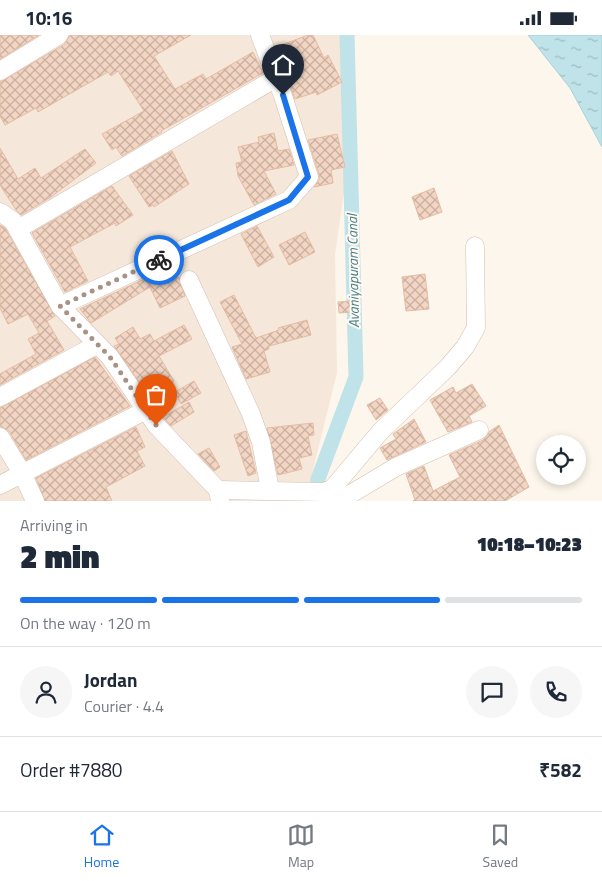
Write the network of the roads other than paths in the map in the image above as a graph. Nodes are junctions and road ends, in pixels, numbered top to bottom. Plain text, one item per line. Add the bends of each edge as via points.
1 (59, 35) edge
2 (260, 35) edge
3 (0, 71) edge
4 (276, 79) junction
5 (0, 212) edge
6 (18, 229) junction
7 (474, 246) dead end
8 (189, 279) dead end
9 (60, 306) junction
10 (96, 345) junction
11 (0, 397) edge
12 (146, 410) junction
13 (479, 430) dead end
14 (0, 437) edge
15 (22, 473) junction
16 (0, 485) edge
17 (270, 490) junction
18 (220, 495) edge
19 (332, 496) edge
20 (35, 501) edge

1 - 3 street
2 - 4 street
4 - 6 street
4 - 9 street via 308,177 289,200
5 - 6 street via 14,221
6 - 9 street
7 - 19 street via 476,328 448,367 380,432
8 - 17 street via 251,414
9 - 10 street
10 - 11 street
10 - 12 street via 110,357
12 - 15 street
12 - 18 street
13 - 19 street
14 - 15 street
15 - 16 street
15 - 20 street
17 - 18 street
17 - 19 street via 305,490

